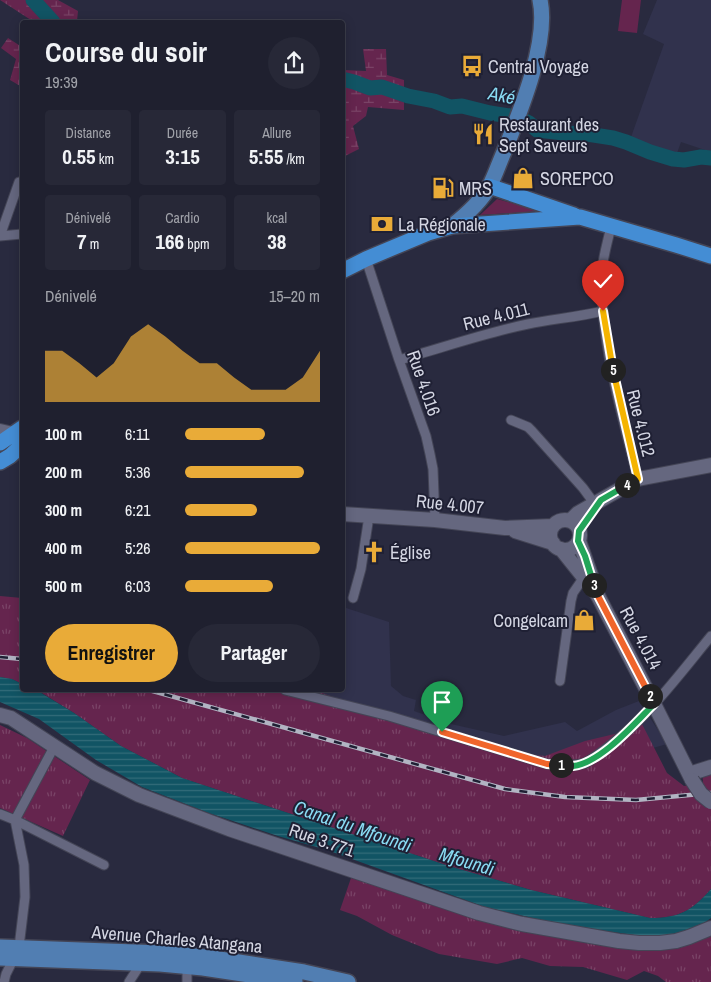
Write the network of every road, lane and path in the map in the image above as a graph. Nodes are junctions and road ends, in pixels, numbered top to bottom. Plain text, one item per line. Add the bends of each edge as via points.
1 (540, 0) edge
2 (19, 182) dead end
3 (490, 186) junction
4 (580, 217) junction
5 (452, 226) junction
6 (611, 226) junction
7 (20, 234) edge
8 (0, 236) edge
9 (711, 256) edge
10 (366, 259) junction
11 (345, 270) edge
12 (603, 311) junction
13 (399, 360) junction
14 (511, 420) dead end
15 (711, 465) edge
16 (638, 479) junction
17 (598, 502) junction
18 (345, 514) edge
19 (369, 516) junction
20 (435, 520) junction
21 (553, 526) junction
22 (505, 528) junction
23 (576, 531) junction
24 (557, 546) junction
25 (584, 577) junction
26 (597, 594) junction
27 (353, 598) dead end
28 (711, 636) edge
29 (560, 681) dead end
30 (293, 692) edge
31 (654, 704) junction
32 (0, 715) edge
33 (54, 747) junction
34 (711, 768) edge
35 (690, 777) junction
36 (711, 802) edge
37 (0, 814) edge
38 (14, 820) junction
39 (104, 865) dead end
40 (711, 928) edge
41 (0, 946) edge
42 (11, 954) edge
43 (143, 963) junction
44 (187, 974) edge
45 (4, 982) edge
46 (129, 982) edge
47 (295, 982) edge
48 (348, 982) edge

1 - 3 main road via 542,28 534,63
2 - 8 street
3 - 4 highway
3 - 5 main road
4 - 5 highway
4 - 6 highway
5 - 10 highway
6 - 9 highway
6 - 12 street, Rue 4.012 via 602,269
7 - 8 street
10 - 11 highway
10 - 13 street, Rue 4.016
12 - 13 street, Rue 4.011 via 478,336
12 - 16 street, Rue 4.012 via 614,377
13 - 20 street, Rue 4.016 via 426,436 433,469
14 - 17 street via 528,427
15 - 16 main road
16 - 17 main road
17 - 23 main road
18 - 19 main road, Rue 4.007
19 - 20 main road, Rue 4.007
19 - 27 street
20 - 22 main road, Rue 4.007
21 - 22 main road, Rue 4.007
21 - 23 main road via 561,520
21 - 24 main road via 550,534
22 - 24 main road
23 - 24 main road via 576,545 566,550
23 - 26 main road
24 - 25 main road
25 - 26 main road
25 - 29 street via 571,601
26 - 31 main road, Rue 4.014
28 - 31 street
30 - 31 street via 388,716 547,764 573,766 598,756
31 - 35 main road, Rue 4.014
32 - 33 main road, Rue 3.771 via 10,718
33 - 38 street
33 - 40 main road, Rue 3.771 via 139,795 229,829 479,913 532,926 639,943 676,941
34 - 35 main road
35 - 36 main road, Rue 4.014, bridge via 701,794
37 - 38 street
38 - 39 street
38 - 42 street via 24,865 26,897
41 - 42 main road, Avenue Charles Atangana
42 - 43 main road, Avenue Charles Atangana
42 - 45 street
42 - 48 main road, Avenue Charles Atangana via 162,953 304,972
43 - 44 main road, Avenue Charles Atangana
43 - 46 street
44 - 47 main road, Avenue Charles Atangana via 203,968

